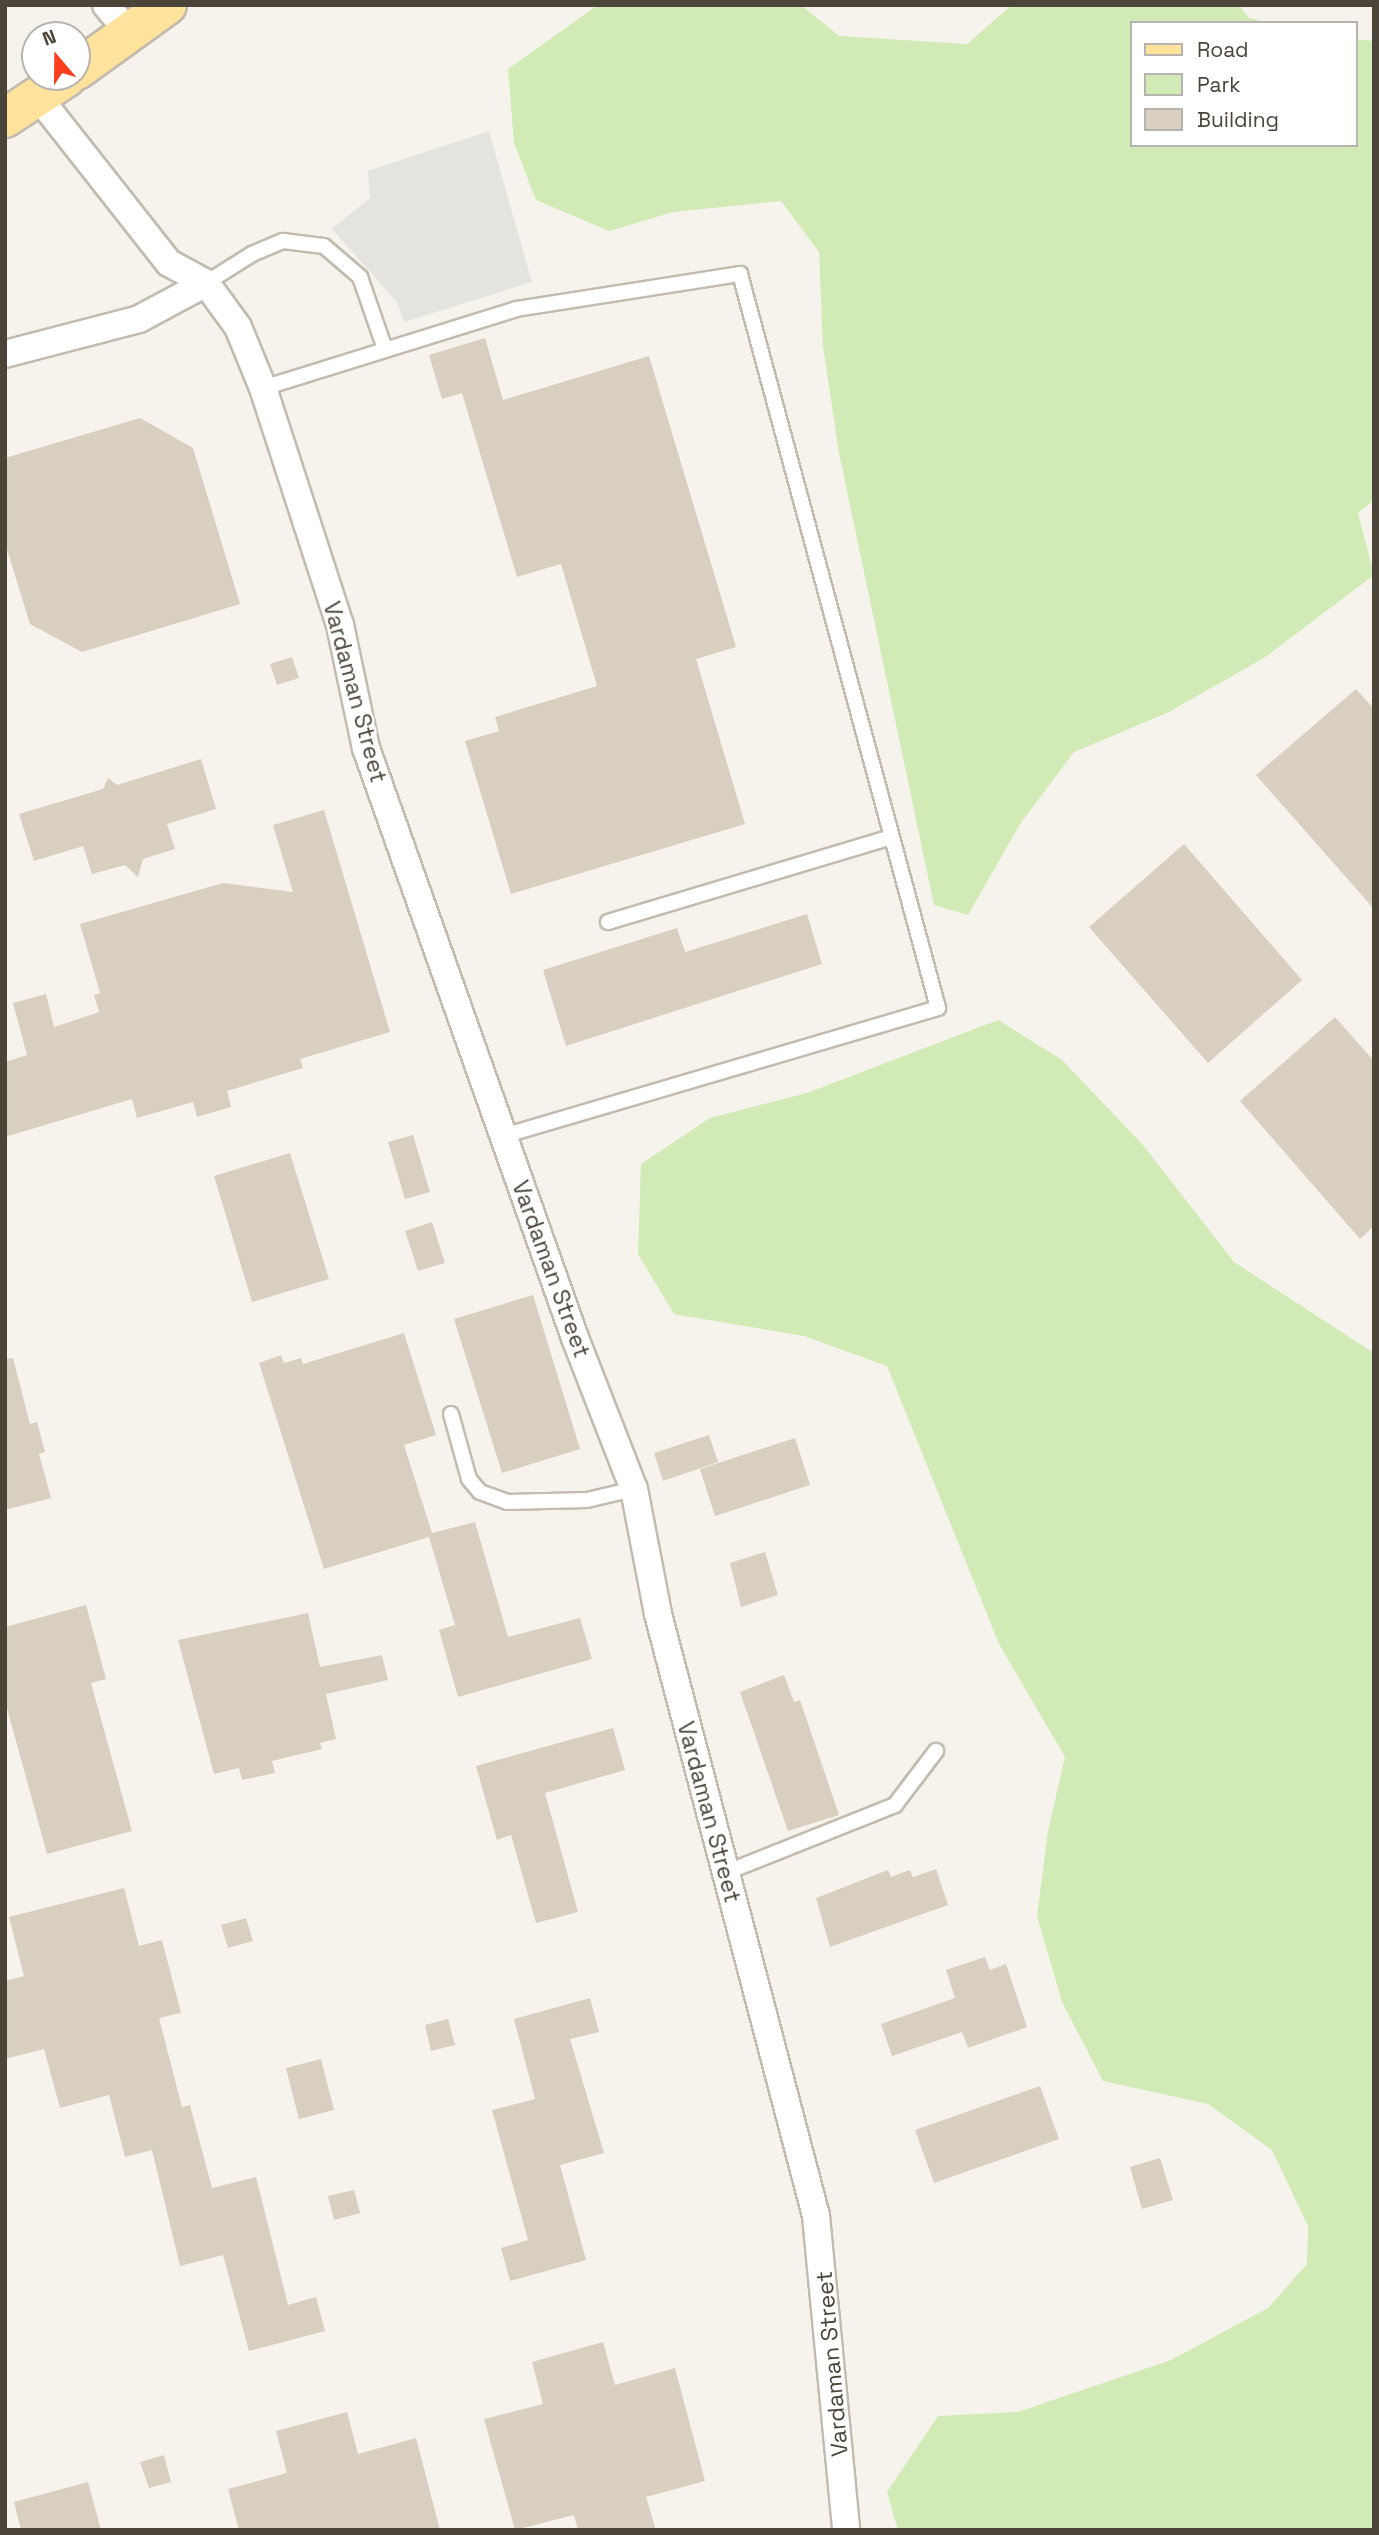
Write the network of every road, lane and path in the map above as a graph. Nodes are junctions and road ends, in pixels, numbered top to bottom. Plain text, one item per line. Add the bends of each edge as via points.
1 (167, 5) edge
2 (118, 19) edge
3 (91, 53) edge
4 (47, 91) edge
5 (56, 91) edge
6 (5, 118) edge
7 (206, 283) junction
8 (385, 349) junction
9 (5, 354) edge
10 (263, 388) junction
11 (892, 836) junction
12 (608, 922) dead end
13 (503, 1136) junction
14 (451, 1414) dead end
15 (634, 1489) junction
16 (936, 1751) dead end
17 (725, 1873) junction
18 (846, 2530) edge

1 - 2 main road
2 - 3 main road
4 - 6 main road
5 - 7 street, Vardaman Street via 169,263
7 - 8 lane via 283,241 324,246 360,277
7 - 9 street via 139,319
7 - 10 street, Vardaman Street via 238,327
8 - 10 lane
8 - 11 lane via 516,309 740,274
10 - 13 street, Vardaman Street via 340,625 366,748
11 - 12 lane
11 - 13 lane via 938,1008
13 - 15 street, Vardaman Street
14 - 15 lane via 469,1479 480,1492 520,1502 587,1500
15 - 17 street, Vardaman Street via 658,1614
16 - 17 lane via 895,1805
17 - 18 street, Vardaman Street via 816,2216

